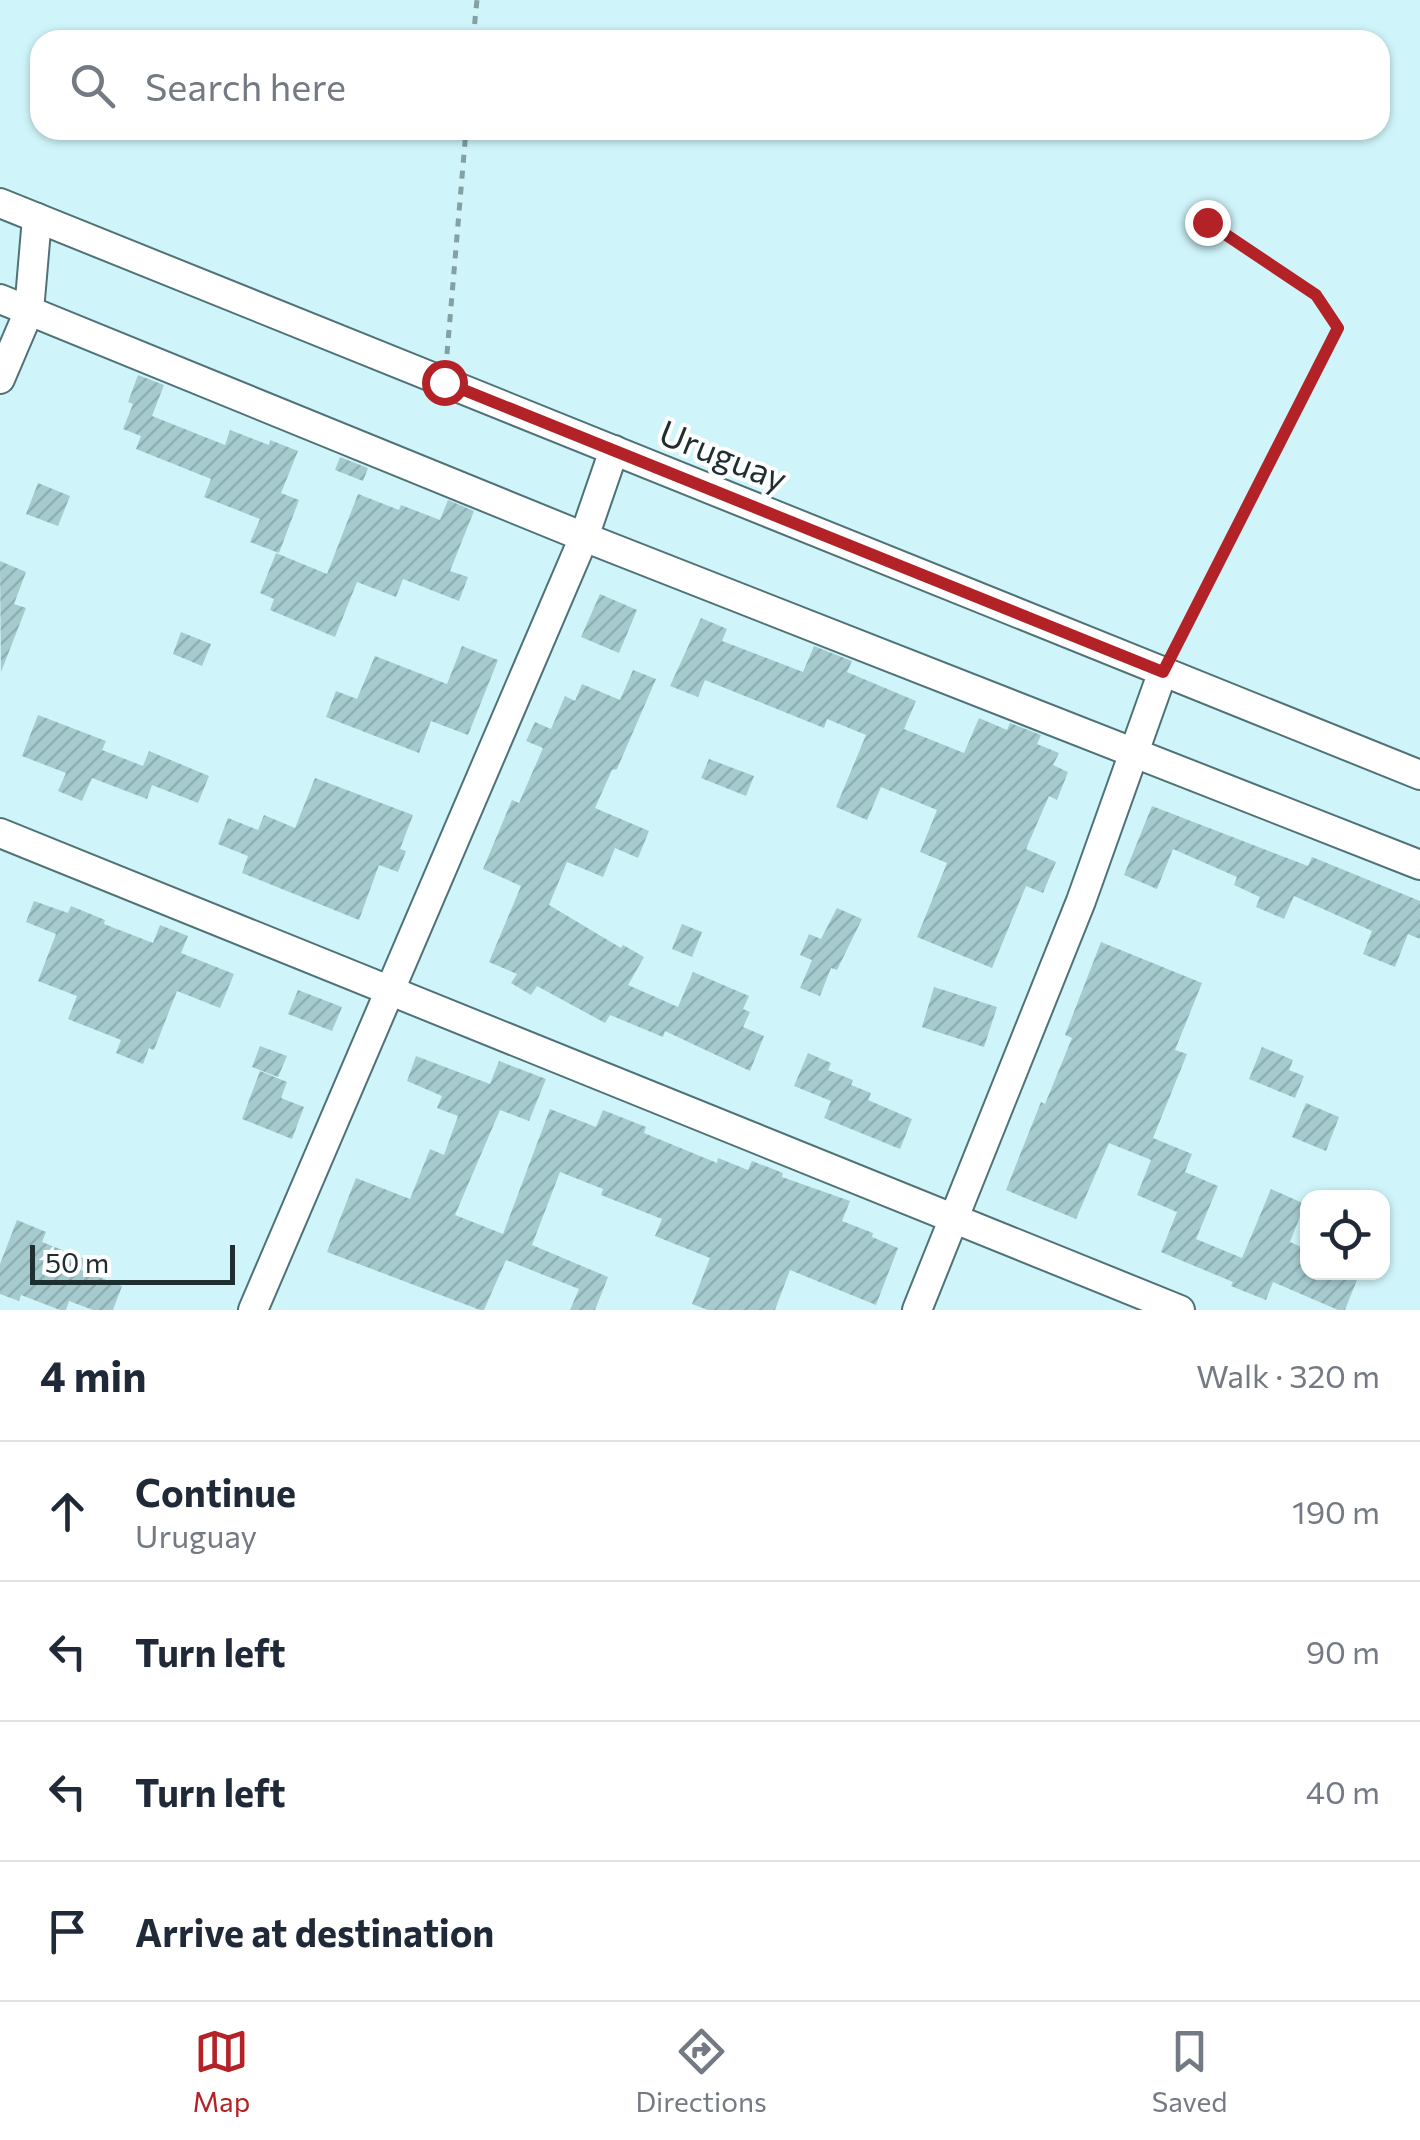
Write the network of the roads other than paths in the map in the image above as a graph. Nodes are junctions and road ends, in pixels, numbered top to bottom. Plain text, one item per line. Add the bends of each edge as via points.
1 (0, 203) edge
2 (37, 218) junction
3 (0, 299) edge
4 (29, 311) junction
5 (0, 379) edge
6 (614, 450) junction
7 (584, 536) junction
8 (1163, 672) junction
9 (1134, 752) junction
10 (1420, 775) edge
11 (0, 833) edge
12 (1420, 865) edge
13 (390, 990) junction
14 (954, 1219) junction
15 (253, 1310) edge
16 (917, 1310) edge
17 (1180, 1310) edge

1 - 2 street, Uruguay
2 - 4 street
2 - 6 street, Uruguay
3 - 4 street
4 - 5 street
4 - 7 street
6 - 7 street
6 - 8 street, Uruguay
7 - 9 street
7 - 13 street
8 - 9 street
8 - 10 street, Uruguay
9 - 12 street
9 - 14 street
11 - 13 street
13 - 14 street
13 - 15 street
14 - 16 street
14 - 17 street

